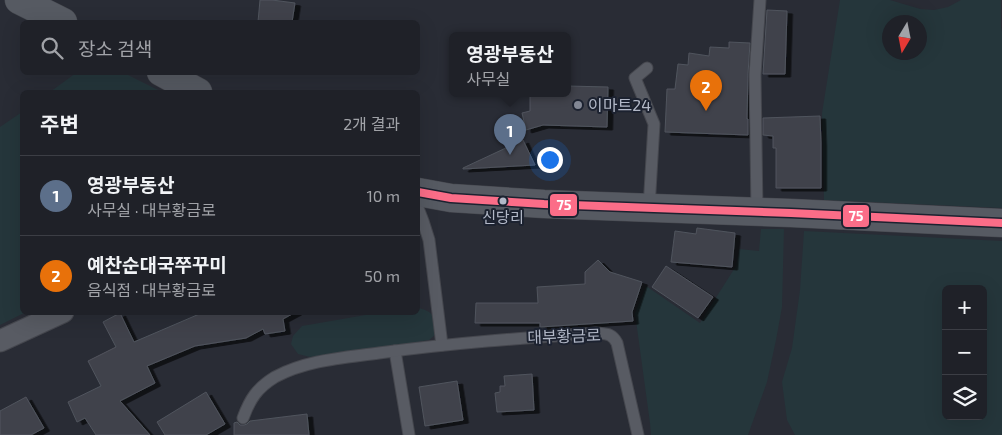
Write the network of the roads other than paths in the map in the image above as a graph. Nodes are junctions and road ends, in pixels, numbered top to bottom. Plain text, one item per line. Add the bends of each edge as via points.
1 (19, 0) edge
2 (760, 0) edge
3 (59, 20) edge
4 (647, 68) dead end
5 (167, 75) edge
6 (194, 90) edge
7 (420, 201) edge
8 (649, 208) junction
9 (757, 212) junction
10 (1002, 223) edge
11 (56, 315) edge
12 (0, 341) edge
13 (442, 345) junction
14 (395, 351) junction
15 (243, 418) dead end
16 (409, 435) edge
17 (638, 435) edge

1 - 3 main road
2 - 9 lane via 755,75
4 - 8 lane via 634,78 654,124
5 - 6 main road
7 - 8 main road via 451,198
7 - 13 lane via 429,240
8 - 9 main road
9 - 10 main road
11 - 12 street
13 - 14 lane, 대부황금로
13 - 17 lane, 대부황금로 via 596,332 614,337
14 - 15 lane, 대부황금로 via 324,360 299,367 258,389
14 - 16 lane

